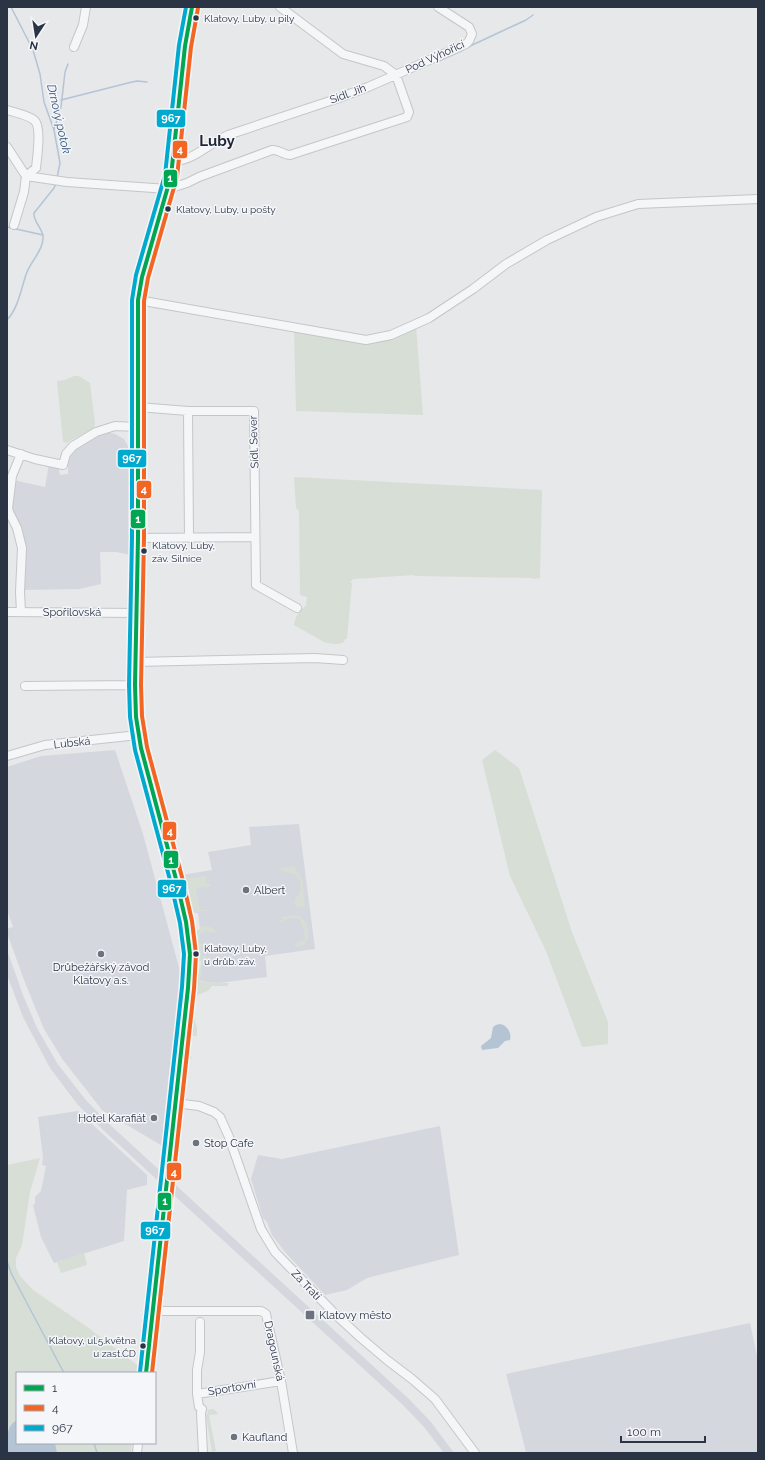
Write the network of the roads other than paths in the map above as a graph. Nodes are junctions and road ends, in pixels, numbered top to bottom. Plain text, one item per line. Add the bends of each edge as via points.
1 (86, 7) edge
2 (192, 7) edge
3 (280, 7) edge
4 (438, 7) edge
5 (74, 47) dead end
6 (396, 75) junction
7 (7, 110) edge
8 (7, 147) edge
9 (173, 161) junction
10 (26, 176) junction
11 (168, 189) junction
12 (758, 199) edge
13 (14, 225) dead end
14 (138, 300) junction
15 (138, 407) junction
16 (188, 411) junction
17 (138, 427) junction
18 (7, 450) edge
19 (21, 454) junction
20 (255, 537) junction
21 (138, 538) junction
22 (189, 538) junction
23 (296, 608) dead end
24 (7, 612) edge
25 (21, 612) junction
26 (137, 613) junction
27 (343, 660) dead end
28 (136, 662) junction
29 (135, 685) junction
30 (25, 686) dead end
31 (138, 735) junction
32 (7, 756) edge
33 (175, 1103) junction
34 (154, 1311) junction
35 (200, 1322) dead end
36 (146, 1372) edge
37 (281, 1381) junction
38 (197, 1394) junction
39 (203, 1453) edge
40 (293, 1453) edge
41 (475, 1453) edge

1 - 5 street via 82,30
2 - 9 street via 185,46
3 - 6 street via 343,54 384,66
4 - 6 street, Pod Výhořicí via 469,27 472,34 469,42
6 - 9 street, Sídl. Jih via 336,99 228,135 186,160
6 - 11 street via 409,112 405,118 290,155 272,150
7 - 10 street via 35,120 38,128 36,168
8 - 10 street
9 - 11 street
10 - 11 street via 67,182
10 - 13 street
11 - 14 street via 142,277
12 - 14 street via 638,204 596,217 546,240 506,264 430,318 391,335 366,340
14 - 15 street
15 - 16 street, Sídl. Sever
15 - 17 street
16 - 20 street, Sídl. Sever via 254,411
16 - 22 street
17 - 19 street via 115,426 96,432 72,446 63,465
17 - 21 street
18 - 19 street
19 - 25 street via 12,476 8,508 22,548
20 - 22 street
20 - 23 street, Sídl. Sever via 256,585
21 - 22 street
21 - 26 street
24 - 25 street, Spořilovská
25 - 26 street, Spořilovská
26 - 28 street
27 - 28 street via 315,658
28 - 29 street
29 - 30 street
29 - 31 street
31 - 32 street, Lubská via 46,745
31 - 33 street via 182,904 189,946 189,976
33 - 34 street
33 - 41 street, Za Tratí via 199,1106 220,1117 259,1224 275,1252 360,1338 435,1399
34 - 36 street
34 - 37 street, Dragounská via 264,1312 268,1318
35 - 38 street
37 - 38 street, Sportovní
37 - 40 street, Dragounská
38 - 39 street, Sportovní via 199,1407 202,1409

